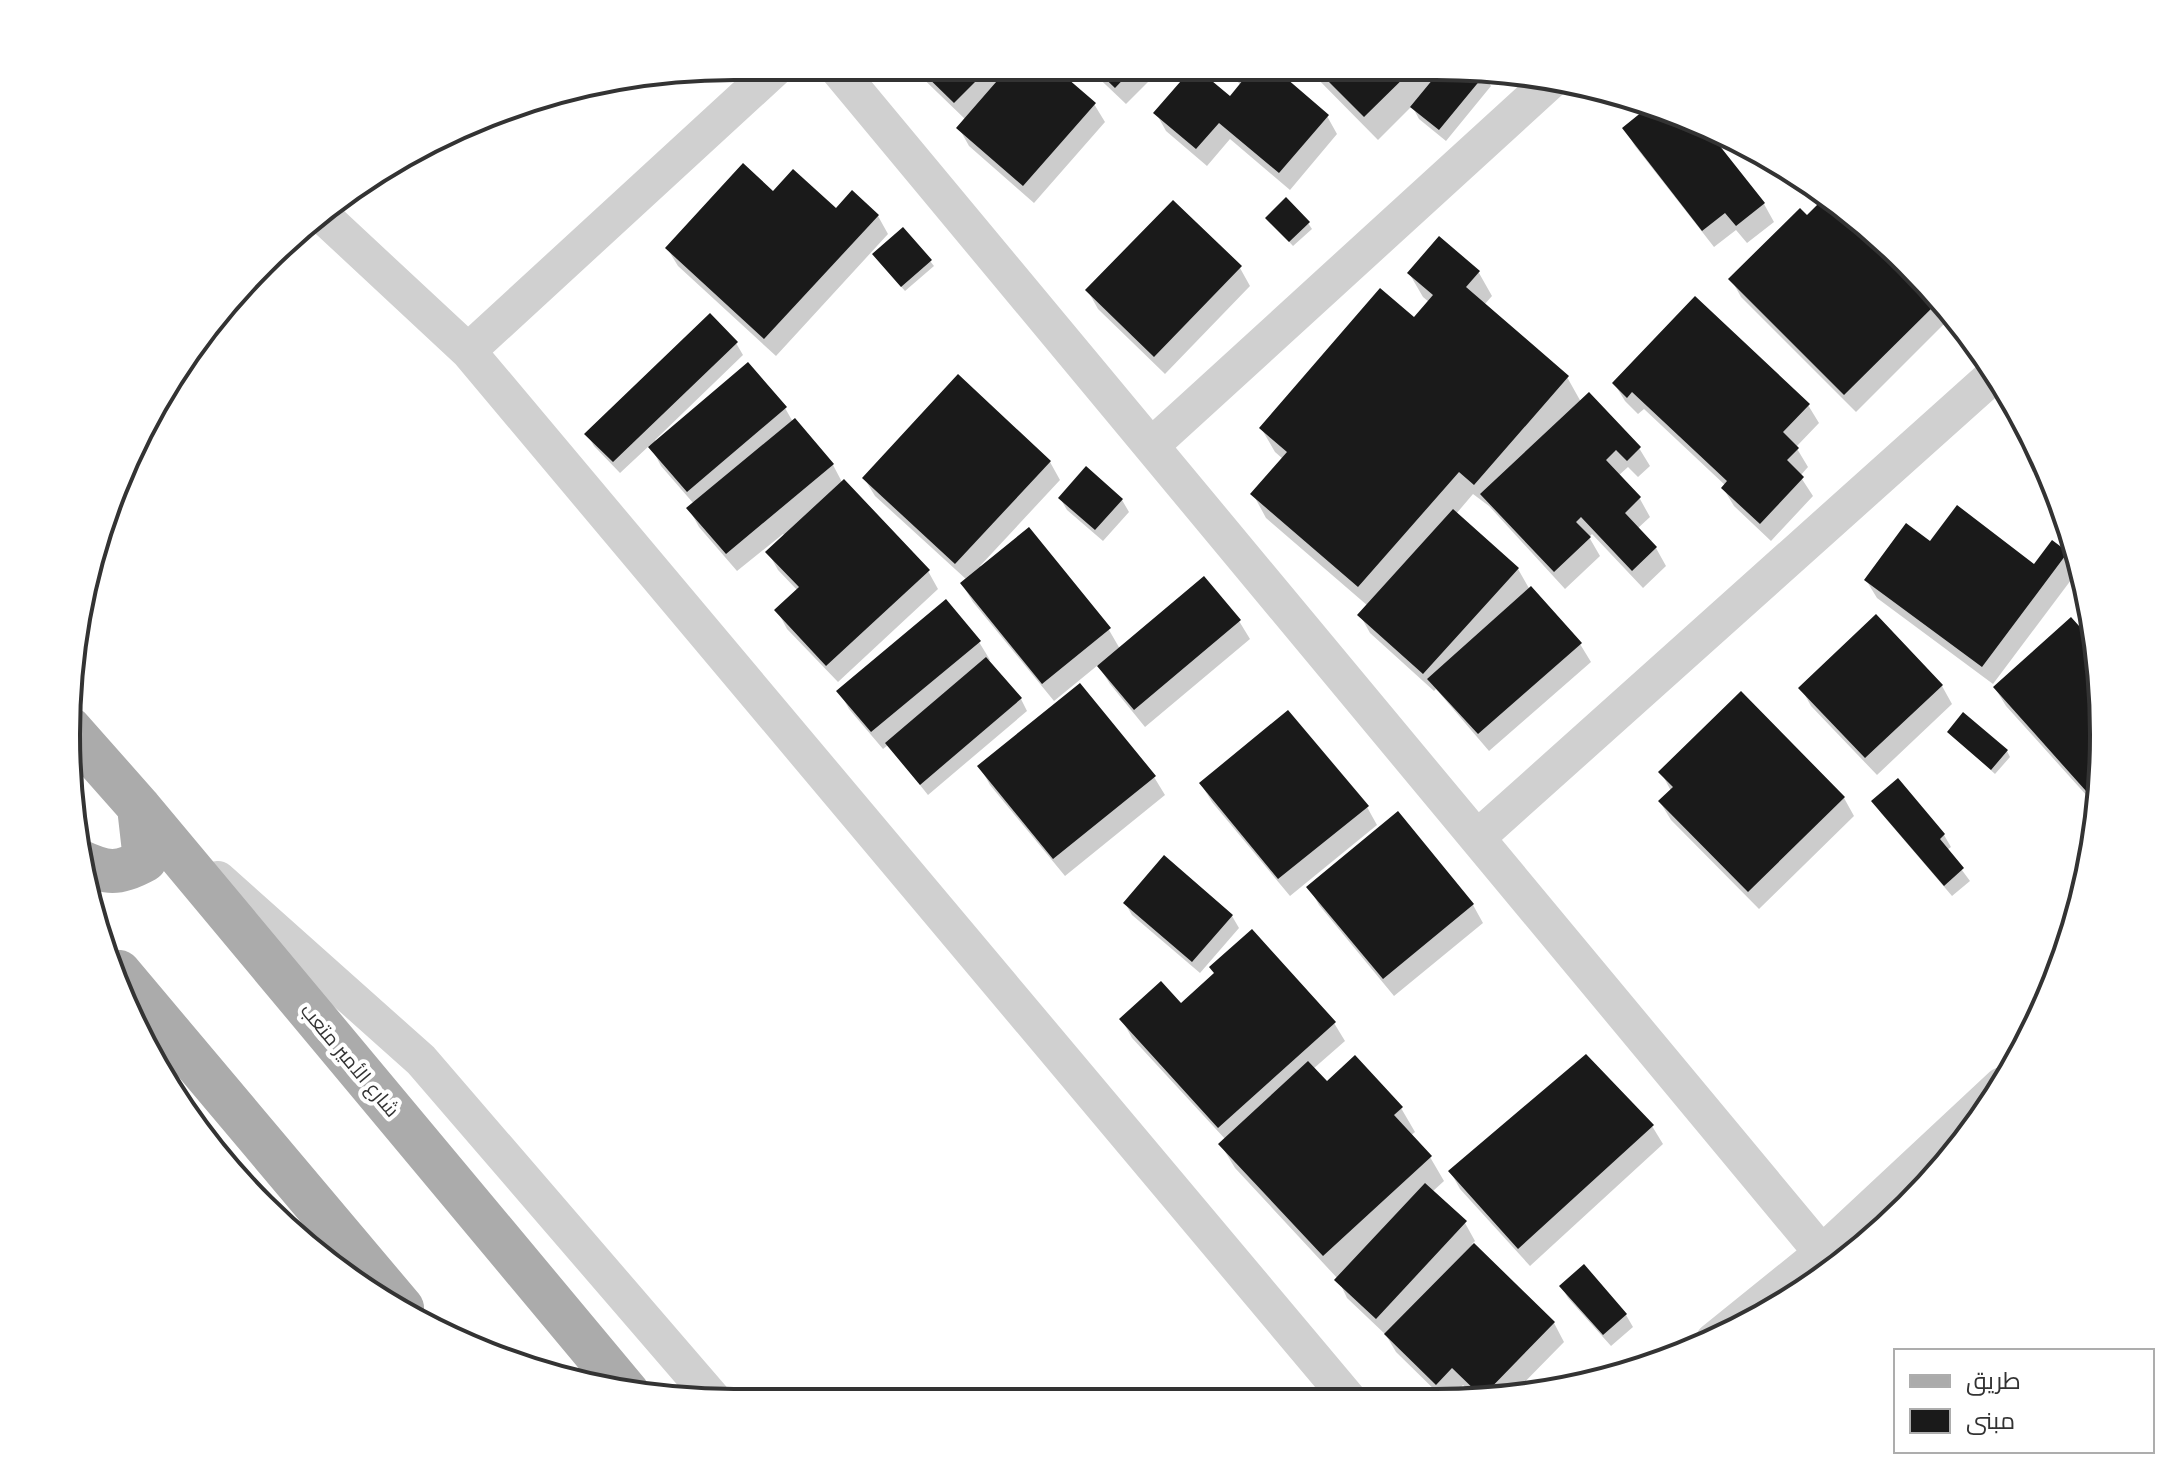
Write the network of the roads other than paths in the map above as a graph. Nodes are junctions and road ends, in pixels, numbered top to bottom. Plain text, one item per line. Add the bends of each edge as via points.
1 (763, 80) edge
2 (847, 80) edge
3 (1541, 89) edge
4 (329, 221) edge
5 (468, 351) junction
6 (1986, 382) edge
7 (1151, 446) junction
8 (80, 740) edge
9 (139, 807) junction
10 (1477, 838) junction
11 (94, 869) edge
12 (130, 985) edge
13 (1964, 1121) edge
14 (1822, 1253) junction
15 (385, 1287) edge
16 (1762, 1302) edge
17 (615, 1377) edge
18 (704, 1388) edge
19 (1340, 1389) edge

1 - 5 street
2 - 7 street
3 - 7 street
4 - 5 street
5 - 19 street
6 - 10 street
7 - 10 street
8 - 9 main road, شارع الأمير متعب
9 - 11 main road via 145,860 124,871
9 - 17 main road, شارع الأمير متعب
9 - 18 street via 421,1060
10 - 14 street
12 - 15 main road
13 - 14 street
14 - 16 street

